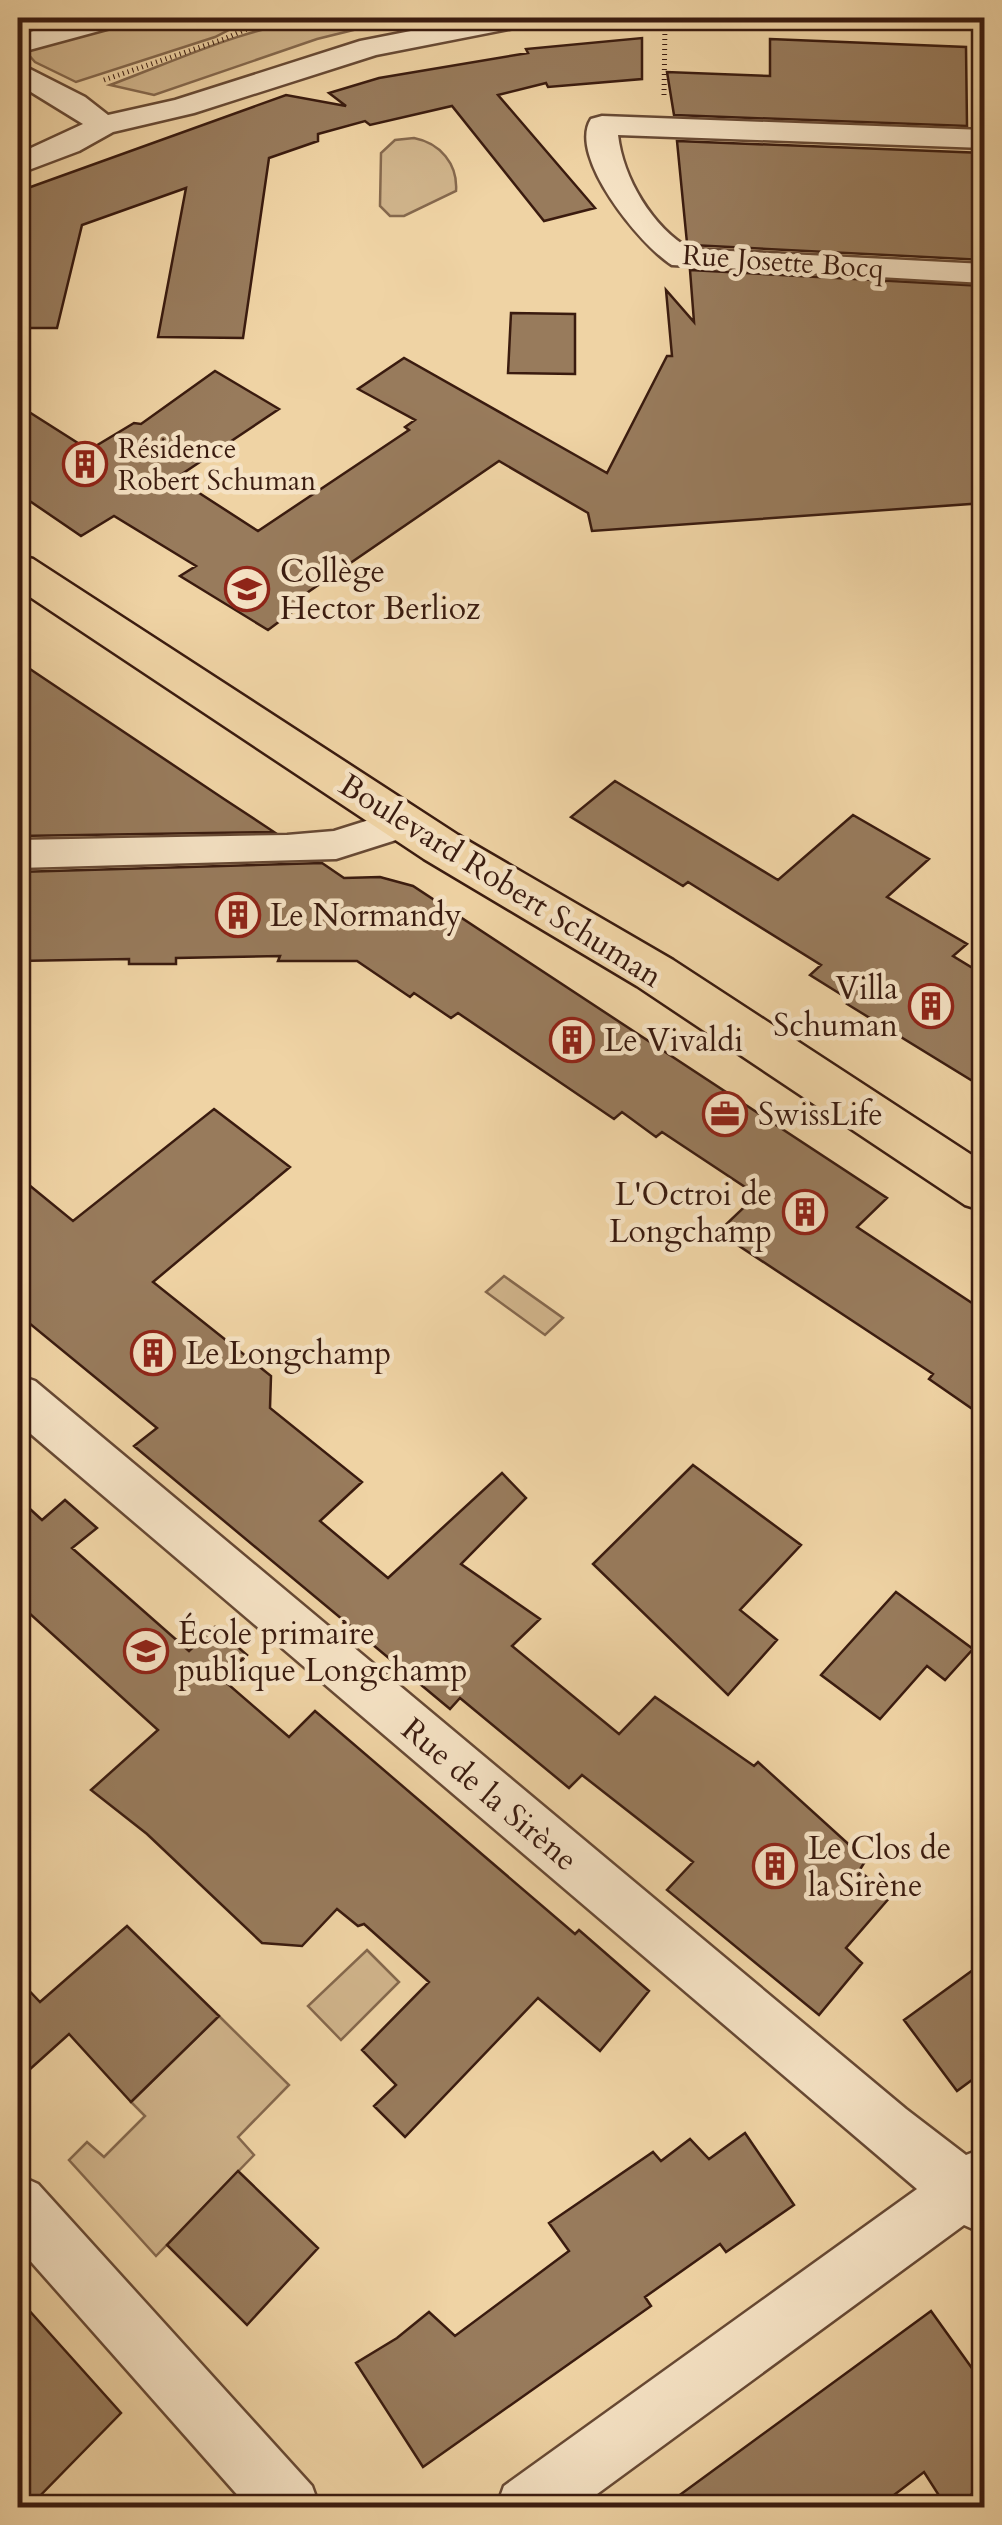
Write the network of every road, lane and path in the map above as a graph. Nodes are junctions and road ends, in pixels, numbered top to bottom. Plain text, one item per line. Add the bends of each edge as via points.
1 (115, 18) edge
2 (272, 18) edge
3 (519, 18) edge
4 (666, 24) dead end
5 (415, 26) edge
6 (18, 44) edge
7 (18, 72) edge
8 (60, 95) junction
9 (103, 124) junction
10 (659, 125) junction
11 (984, 139) edge
12 (18, 165) edge
13 (984, 274) edge
14 (18, 570) edge
15 (404, 822) junction
16 (18, 854) edge
17 (984, 1190) edge
18 (18, 1395) edge
19 (978, 2190) edge
20 (18, 2204) edge
21 (290, 2508) edge
22 (526, 2508) edge

1 - 6 street
2 - 8 path
3 - 5 street
4 - 10 path
5 - 9 street via 183,107
7 - 8 street
8 - 9 street
9 - 12 street
10 - 11 street
10 - 13 street, Rue Josette Bocq via 602,125 601,141 613,176 664,251 683,258
14 - 15 main road, Boulevard Robert Schuman
15 - 16 street via 336,845 304,848
15 - 17 main road, Boulevard Robert Schuman via 654,973
18 - 19 street, Rue de la Sirène via 886,2129
19 - 22 street
20 - 21 street

